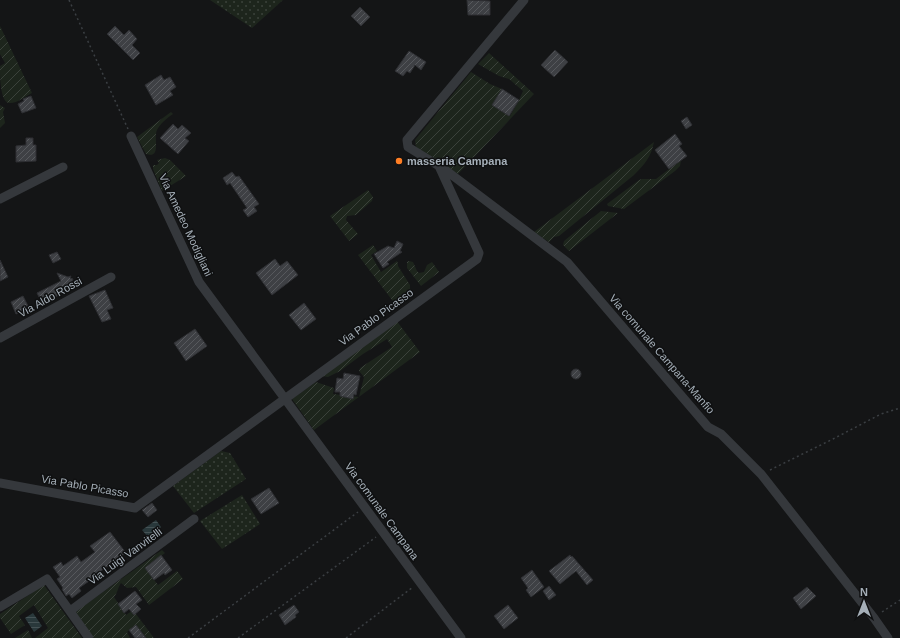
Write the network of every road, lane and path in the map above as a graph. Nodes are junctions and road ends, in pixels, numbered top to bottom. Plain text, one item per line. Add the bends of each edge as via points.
1 (69, 0) edge
2 (524, 0) edge
3 (131, 136) joint
4 (439, 166) junction
5 (63, 167) dead end
6 (0, 199) edge
7 (111, 277) dead end
8 (0, 338) edge
9 (284, 398) junction
10 (900, 408) edge
11 (761, 474) junction
12 (0, 483) edge
13 (364, 507) junction
14 (194, 519) dead end
15 (382, 532) junction
16 (419, 582) junction
17 (900, 600) edge
18 (0, 608) edge
19 (70, 611) junction
20 (874, 618) junction
21 (89, 638) edge
22 (188, 638) edge
23 (238, 638) edge
24 (346, 638) edge
25 (461, 638) edge
26 (888, 638) edge

1 - 3 path
2 - 4 street via 407,140 408,147
3 - 9 street, Via Amedeo Modigliani via 199,282
4 - 9 street, Via Pablo Picasso via 479,253 477,259
4 - 11 street, Via comunale Campana-Manfio via 567,262 708,427 721,434
5 - 6 street
7 - 8 street, Via Aldo Rossi
9 - 12 street, Via Pablo Picasso via 135,508
9 - 13 street, Via comunale Campana
10 - 11 path via 881,414
11 - 20 street, Via comunale Campana-Manfio
13 - 15 street, Via comunale Campana
13 - 22 path
14 - 19 street, Via Luigi Vanvitelli
15 - 16 street, Via comunale Campana
15 - 23 path
16 - 24 path
16 - 25 street, Via comunale Campana
17 - 20 path
18 - 19 street via 47,579
19 - 21 street
20 - 26 street, Via comunale Campana-Manfio

